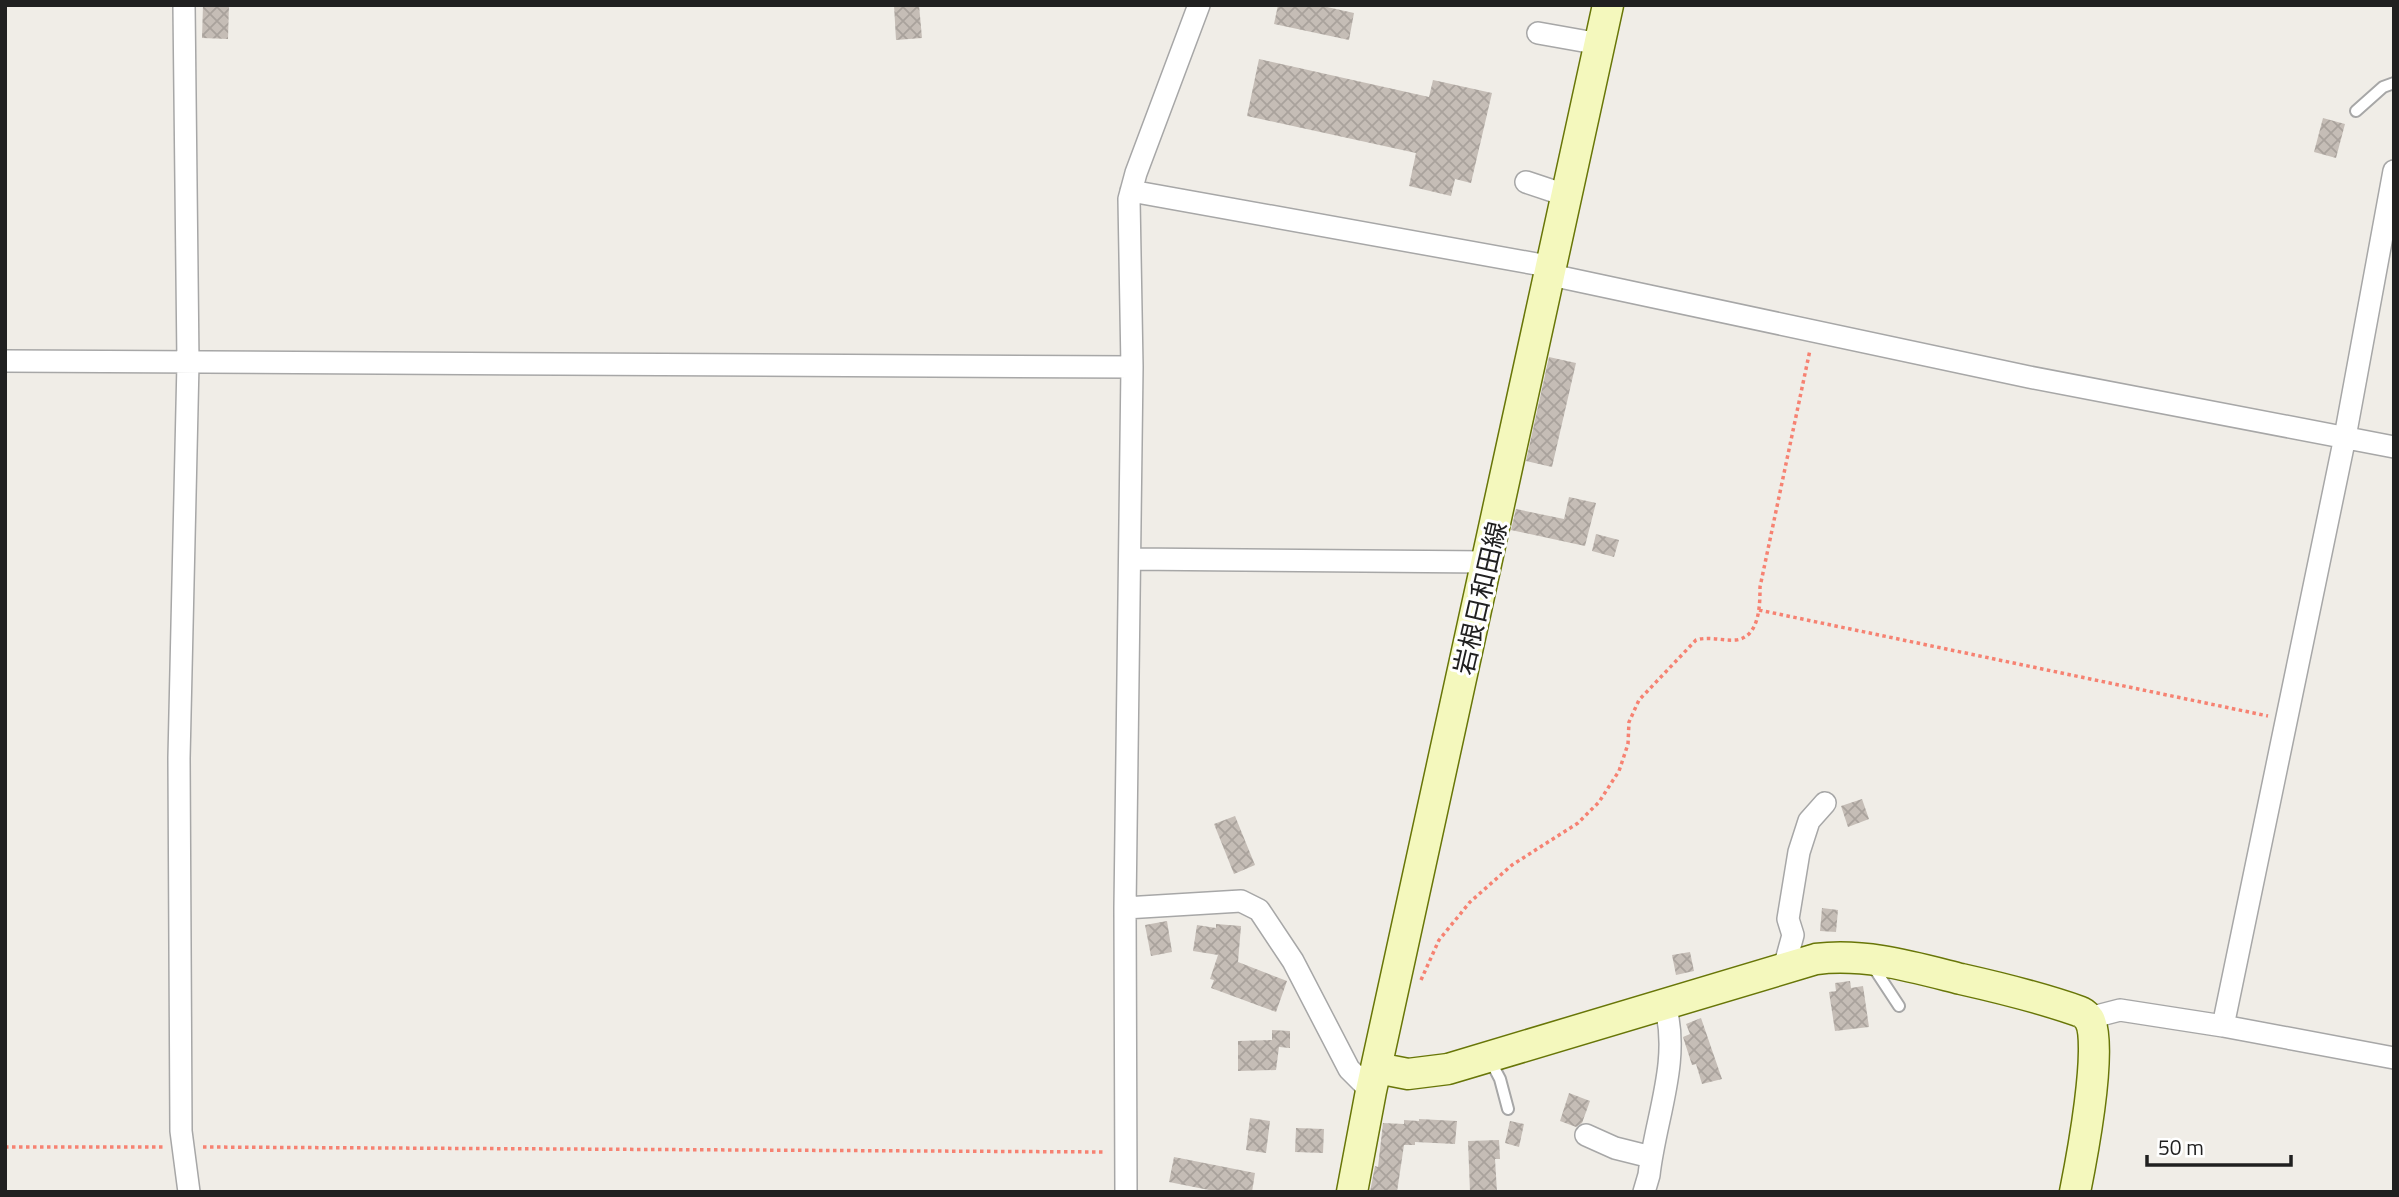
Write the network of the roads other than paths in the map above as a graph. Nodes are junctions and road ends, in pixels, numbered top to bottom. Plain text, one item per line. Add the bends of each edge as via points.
1 (184, 5) edge
2 (1199, 5) edge
3 (1608, 5) edge
4 (1538, 33) dead end
5 (1600, 44) junction
6 (2394, 83) edge
7 (2356, 110) dead end
8 (2394, 171) edge
9 (1526, 182) dead end
10 (1131, 191) junction
11 (1568, 196) junction
12 (1552, 271) junction
13 (5, 361) edge
14 (188, 363) junction
15 (1132, 368) junction
16 (2345, 437) junction
17 (2394, 447) edge
18 (1130, 559) junction
19 (1488, 562) junction
20 (1825, 803) dead end
21 (1125, 908) junction
22 (1867, 958) junction
23 (1784, 968) junction
24 (1665, 1005) junction
25 (1899, 1006) dead end
26 (2089, 1018) junction
27 (2223, 1026) junction
28 (1489, 1057) junction
29 (2394, 1058) edge
30 (1374, 1080) junction
31 (1508, 1110) dead end
32 (1586, 1135) dead end
33 (1651, 1157) junction
34 (189, 1192) edge
35 (1126, 1192) edge
36 (1352, 1192) edge
37 (1644, 1192) edge
38 (2075, 1192) edge

1 - 14 street
2 - 10 street
3 - 5 main road, 岩根日和田線
4 - 5 street
5 - 11 main road, 岩根日和田線
6 - 7 lane
8 - 16 street
9 - 11 street
10 - 12 street
10 - 15 street
11 - 12 main road, 岩根日和田線
12 - 16 street via 2029,377
12 - 19 main road, 岩根日和田線
13 - 14 street
14 - 15 street
14 - 34 street via 179,758 181,1131
15 - 18 street
16 - 17 street
16 - 27 street
18 - 19 street
18 - 21 street
19 - 30 main road, 岩根日和田線
20 - 23 street via 1809,821 1799,852 1788,919 1793,935
21 - 30 street via 1241,901 1259,910 1321,1010 1349,1069
21 - 35 street
22 - 23 main road via 1816,958
22 - 25 lane
22 - 26 main road via 2020,993
23 - 24 main road
24 - 28 main road
24 - 33 street via 1670,1051
26 - 27 street via 2120,1010
26 - 38 main road via 2094,1058
27 - 29 street
28 - 30 main road via 1448,1069
28 - 31 lane
30 - 36 main road, 岩根日和田線
32 - 33 street
33 - 37 street

